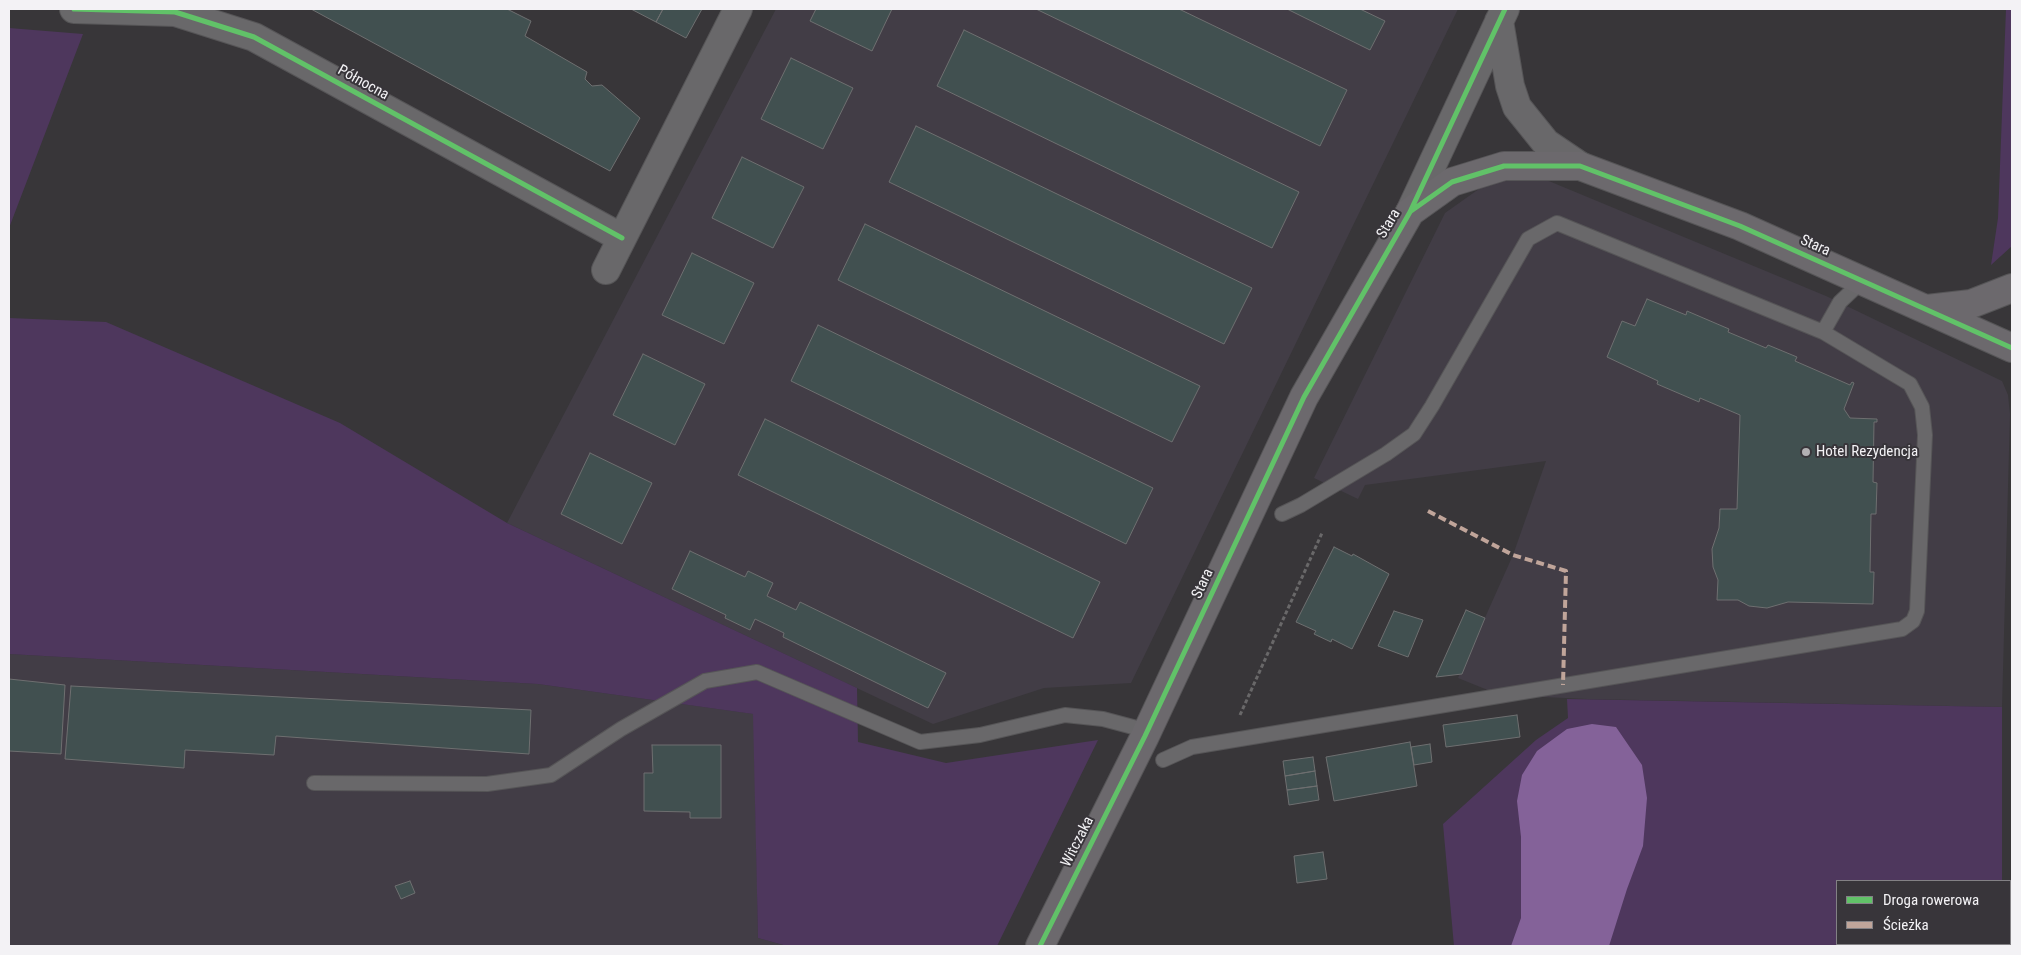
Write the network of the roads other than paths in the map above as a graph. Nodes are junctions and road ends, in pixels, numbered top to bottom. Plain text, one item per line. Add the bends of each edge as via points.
1 (74, 9) edge
2 (738, 9) edge
3 (1502, 15) edge
4 (1580, 166) junction
5 (1410, 212) junction
6 (622, 238) junction
7 (606, 270) dead end
8 (1874, 285) junction
9 (2012, 288) edge
10 (1927, 309) junction
11 (1823, 332) junction
12 (2012, 348) edge
13 (1282, 514) dead end
14 (1143, 740) junction
15 (1164, 760) dead end
16 (314, 783) dead end
17 (1040, 946) edge

1 - 6 street, Północna via 175,12 254,37
2 - 6 street
3 - 4 street via 1510,86 1517,107 1546,143
3 - 5 street
4 - 5 street, Stara via 1504,166 1452,182
4 - 8 street, Stara via 1740,226
5 - 14 street, Stara via 1304,398
6 - 7 street
8 - 10 street, Stara
8 - 11 lane via 1858,285 1840,302
9 - 10 street via 1970,304
10 - 12 street, Stara
11 - 13 lane via 1556,223 1528,239 1414,434 1386,454
11 - 15 lane via 1910,384 1922,407 1925,435 1917,611 1913,621 1902,628 1192,747
14 - 16 lane via 1103,719 1065,715 980,735 920,742 757,672 706,681 621,728 551,775 487,784
14 - 17 street, Witczaka

